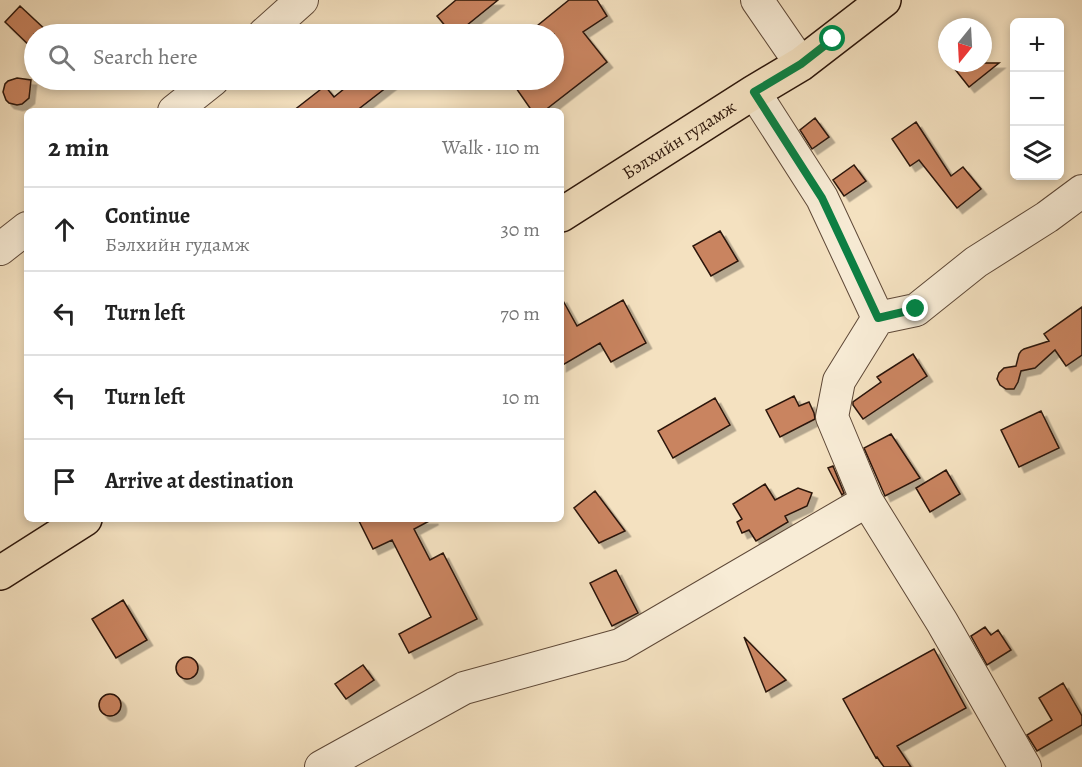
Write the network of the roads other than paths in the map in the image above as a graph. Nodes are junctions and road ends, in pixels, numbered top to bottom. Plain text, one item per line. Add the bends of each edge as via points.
1 (302, 0) edge
2 (757, 0) edge
3 (884, 0) edge
4 (275, 24) edge
5 (801, 64) junction
6 (200, 90) edge
7 (754, 92) junction
8 (178, 108) edge
9 (1082, 191) edge
10 (564, 213) edge
11 (24, 230) edge
12 (0, 249) edge
13 (878, 318) junction
14 (867, 501) junction
15 (80, 522) edge
16 (0, 573) edge
17 (321, 767) edge
18 (1025, 767) edge

1 - 4 street
2 - 5 street
3 - 5 main road, Бэлхийн гудамж
5 - 7 main road, Бэлхийн гудамж
6 - 8 street
7 - 10 main road, Бэлхийн гудамж
7 - 13 street via 822,198
9 - 13 street via 976,262 916,309
11 - 12 street
13 - 14 street via 839,381 832,417
14 - 17 street via 620,645 464,688
14 - 18 street
15 - 16 main road

